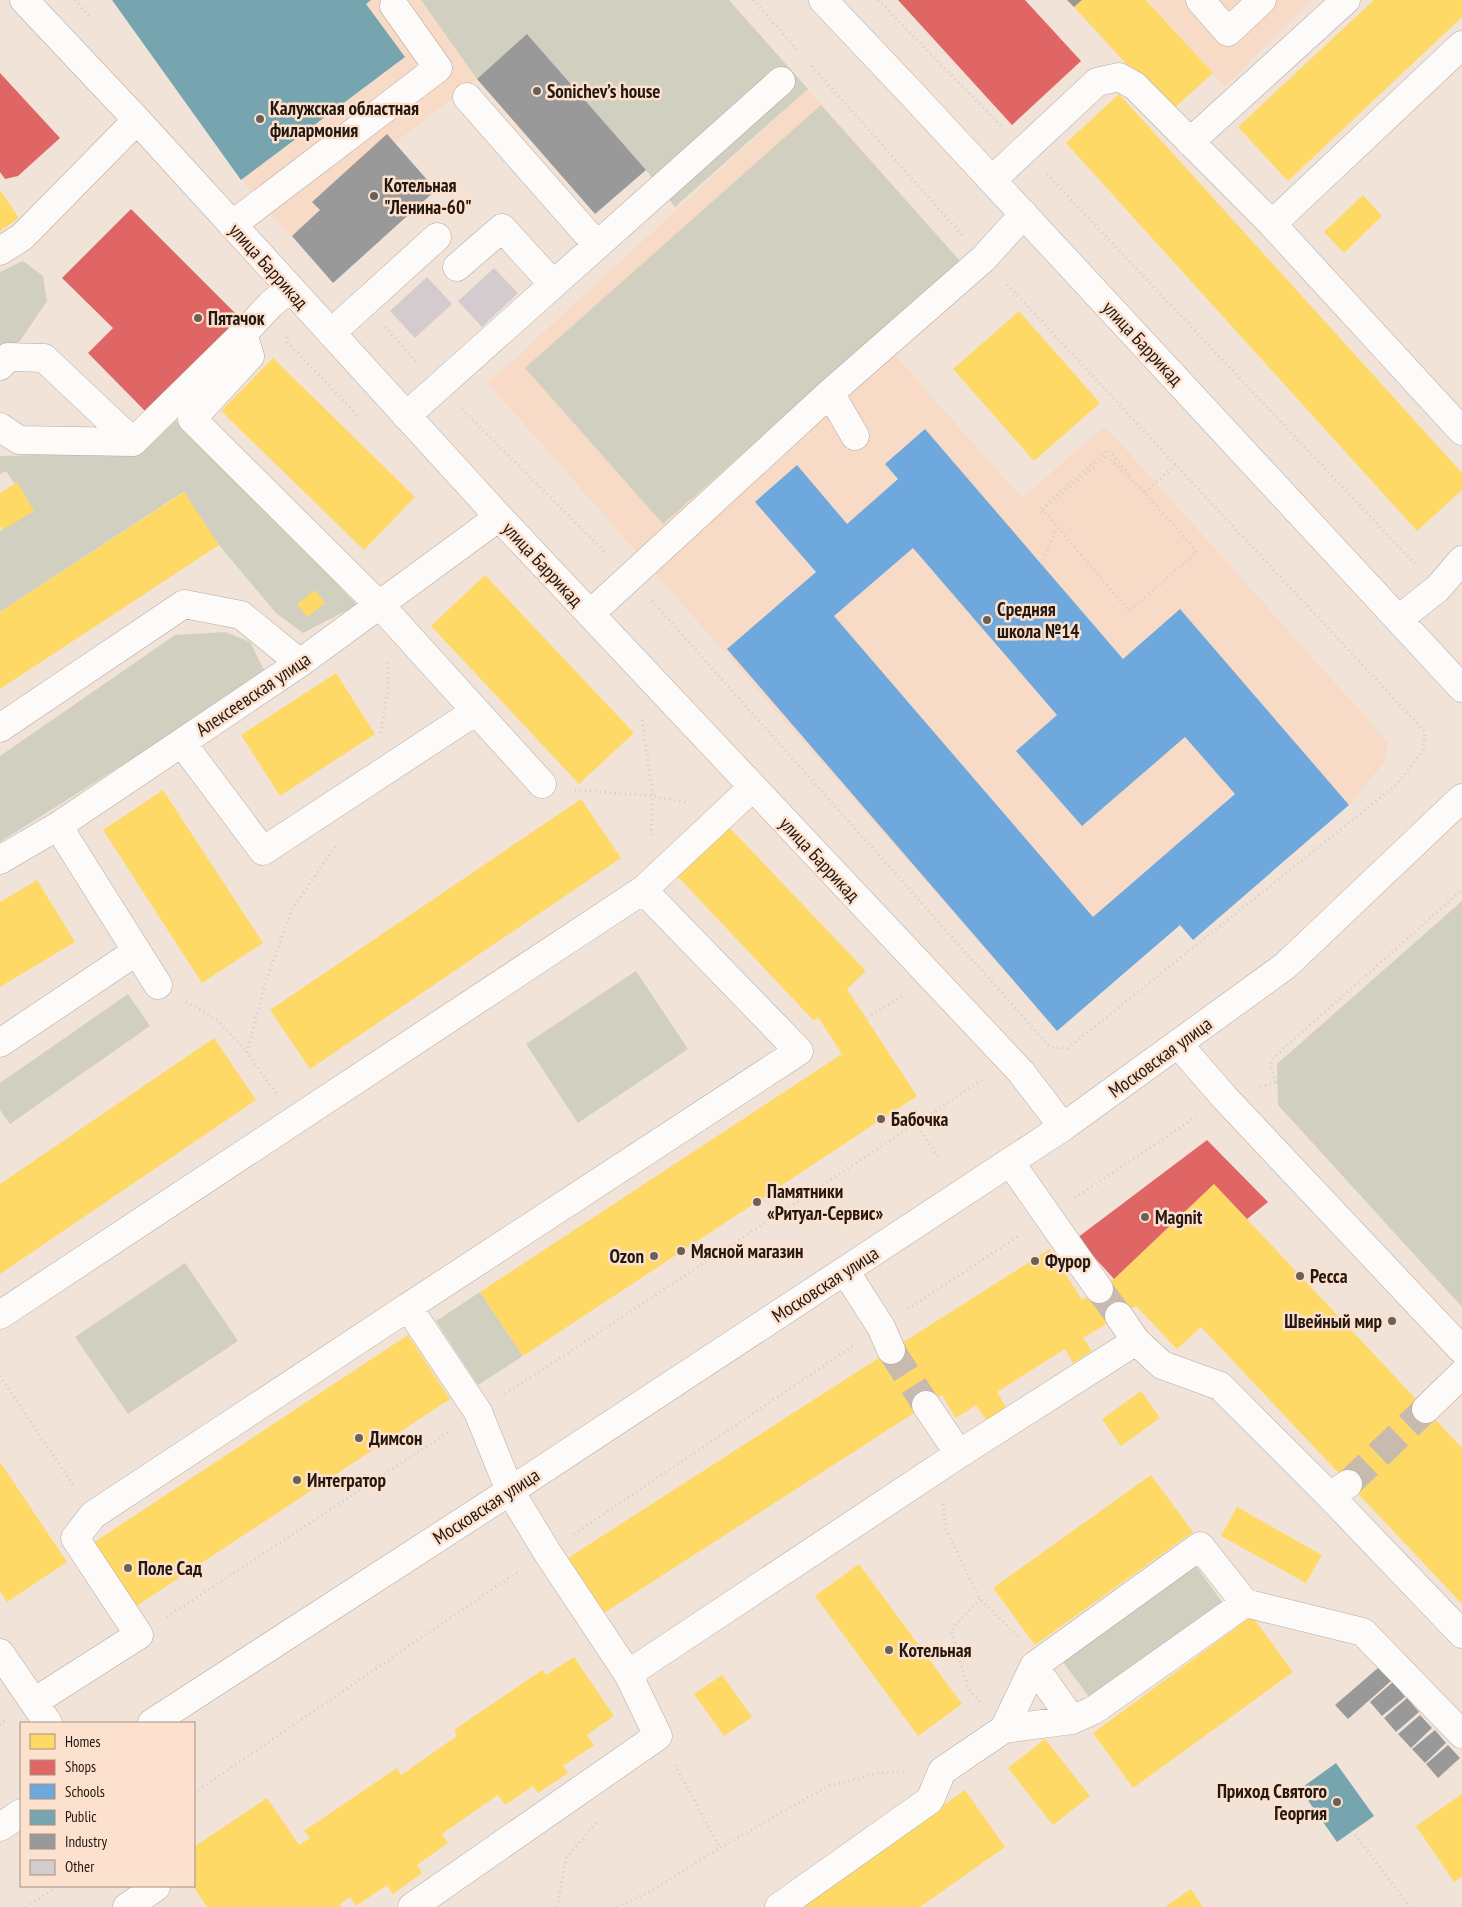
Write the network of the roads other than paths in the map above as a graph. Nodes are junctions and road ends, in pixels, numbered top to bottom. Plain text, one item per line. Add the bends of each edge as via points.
1 (24, 0) edge
2 (823, 0) edge
3 (1200, 0) edge
4 (1262, 0) edge
5 (1346, 0) edge
6 (394, 6) dead end
7 (1462, 45) edge
8 (781, 81) dead end
9 (467, 97) dead end
10 (136, 120) junction
11 (1190, 142) junction
12 (992, 180) junction
13 (1024, 214) junction
14 (1272, 224) junction
15 (232, 225) junction
16 (437, 237) dead end
17 (597, 245) junction
18 (0, 251) edge
19 (458, 267) dead end
20 (553, 284) junction
21 (290, 288) junction
22 (330, 333) junction
23 (243, 334) junction
24 (0, 366) edge
25 (830, 393) junction
26 (406, 416) junction
27 (0, 427) edge
28 (1462, 431) edge
29 (855, 436) dead end
30 (133, 442) junction
31 (499, 517) junction
32 (1462, 560) edge
33 (384, 610) junction
34 (590, 614) junction
35 (1399, 619) junction
36 (300, 663) junction
37 (1462, 688) edge
38 (476, 711) junction
39 (0, 728) edge
40 (182, 743) junction
41 (542, 784) road end
42 (753, 787) junction
43 (1462, 798) edge
44 (58, 826) junction
45 (0, 860) edge
46 (644, 890) junction
47 (137, 951) junction
48 (158, 985) road end
49 (0, 1043) edge
50 (1178, 1045) junction
51 (1063, 1127) junction
52 (1010, 1162) junction
53 (845, 1271) junction
54 (1099, 1289) tunnel mouth
55 (408, 1307) junction
56 (0, 1315) edge
57 (1119, 1316) tunnel mouth
58 (886, 1338) tunnel mouth
59 (1136, 1341) junction
60 (1462, 1350) edge
61 (1462, 1374) edge
62 (926, 1405) tunnel mouth
63 (1426, 1409) tunnel mouth
64 (949, 1461) junction
65 (510, 1492) junction
66 (1245, 1603) junction
67 (1462, 1634) edge
68 (0, 1653) edge
69 (1034, 1666) junction
70 (628, 1674) junction
71 (41, 1713) edge
72 (1072, 1720) junction
73 (154, 1722) edge
74 (1004, 1729) junction
75 (1462, 1734) edge
76 (20, 1814) edge
77 (0, 1827) edge
78 (160, 1893) edge
79 (127, 1907) edge
80 (412, 1907) edge
81 (779, 1907) edge

1 - 10 street, улица Баррикад
2 - 12 street, улица Баррикад
3 - 4 street via 1228,32
5 - 11 street
6 - 15 street via 438,68
7 - 14 street
8 - 17 street
9 - 17 street
10 - 15 street, улица Баррикад
10 - 18 street via 22,237
11 - 12 street via 1135,86 1119,77 1097,82
11 - 14 street
12 - 13 street, улица Баррикад
13 - 25 street via 984,259
13 - 35 street, улица Баррикад
14 - 28 street
15 - 21 street, улица Баррикад
16 - 22 street
17 - 20 street
19 - 20 street via 502,228
20 - 26 street
21 - 22 street, улица Баррикад
21 - 23 street
22 - 26 street, улица Баррикад
23 - 30 street
23 - 33 street via 250,356 192,419
24 - 30 street via 8,357 44,358
25 - 29 street
25 - 34 street
26 - 31 street, улица Баррикад
27 - 30 street via 19,440
31 - 33 street, Алексеевская улица
31 - 34 street, улица Баррикад
32 - 35 street via 1438,588
33 - 36 street, Алексеевская улица
33 - 38 street
34 - 42 street, улица Баррикад
35 - 37 street, улица Баррикад
36 - 39 street via 241,615 184,604
36 - 40 street, Алексеевская улица
38 - 40 street via 263,851
38 - 41 street
40 - 44 street, Алексеевская улица
42 - 46 street
42 - 51 street, улица Баррикад via 1021,1072
43 - 50 street, Московская улица via 1285,966
44 - 45 street, Алексеевская улица
44 - 47 street
46 - 55 street via 799,1051
46 - 56 street
47 - 48 street
47 - 49 street
50 - 51 street, Московская улица
50 - 60 street
51 - 52 street, Московская улица
52 - 53 street, Московская улица
52 - 54 street
53 - 58 street
53 - 65 street, Московская улица
55 - 65 street via 478,1412
55 - 71 street via 93,1515 75,1538 139,1635
57 - 59 street
59 - 64 street
59 - 67 street via 1162,1365 1220,1386 1339,1490
61 - 63 street
62 - 64 street
64 - 70 street
65 - 70 street
65 - 73 street, Московская улица
66 - 69 street via 1200,1546
66 - 72 street via 1094,1710
66 - 75 street via 1364,1632
68 - 71 street
69 - 72 street
69 - 74 street
70 - 80 street via 658,1736
72 - 74 street
74 - 81 street via 942,1771 930,1800
76 - 77 street
78 - 79 street

